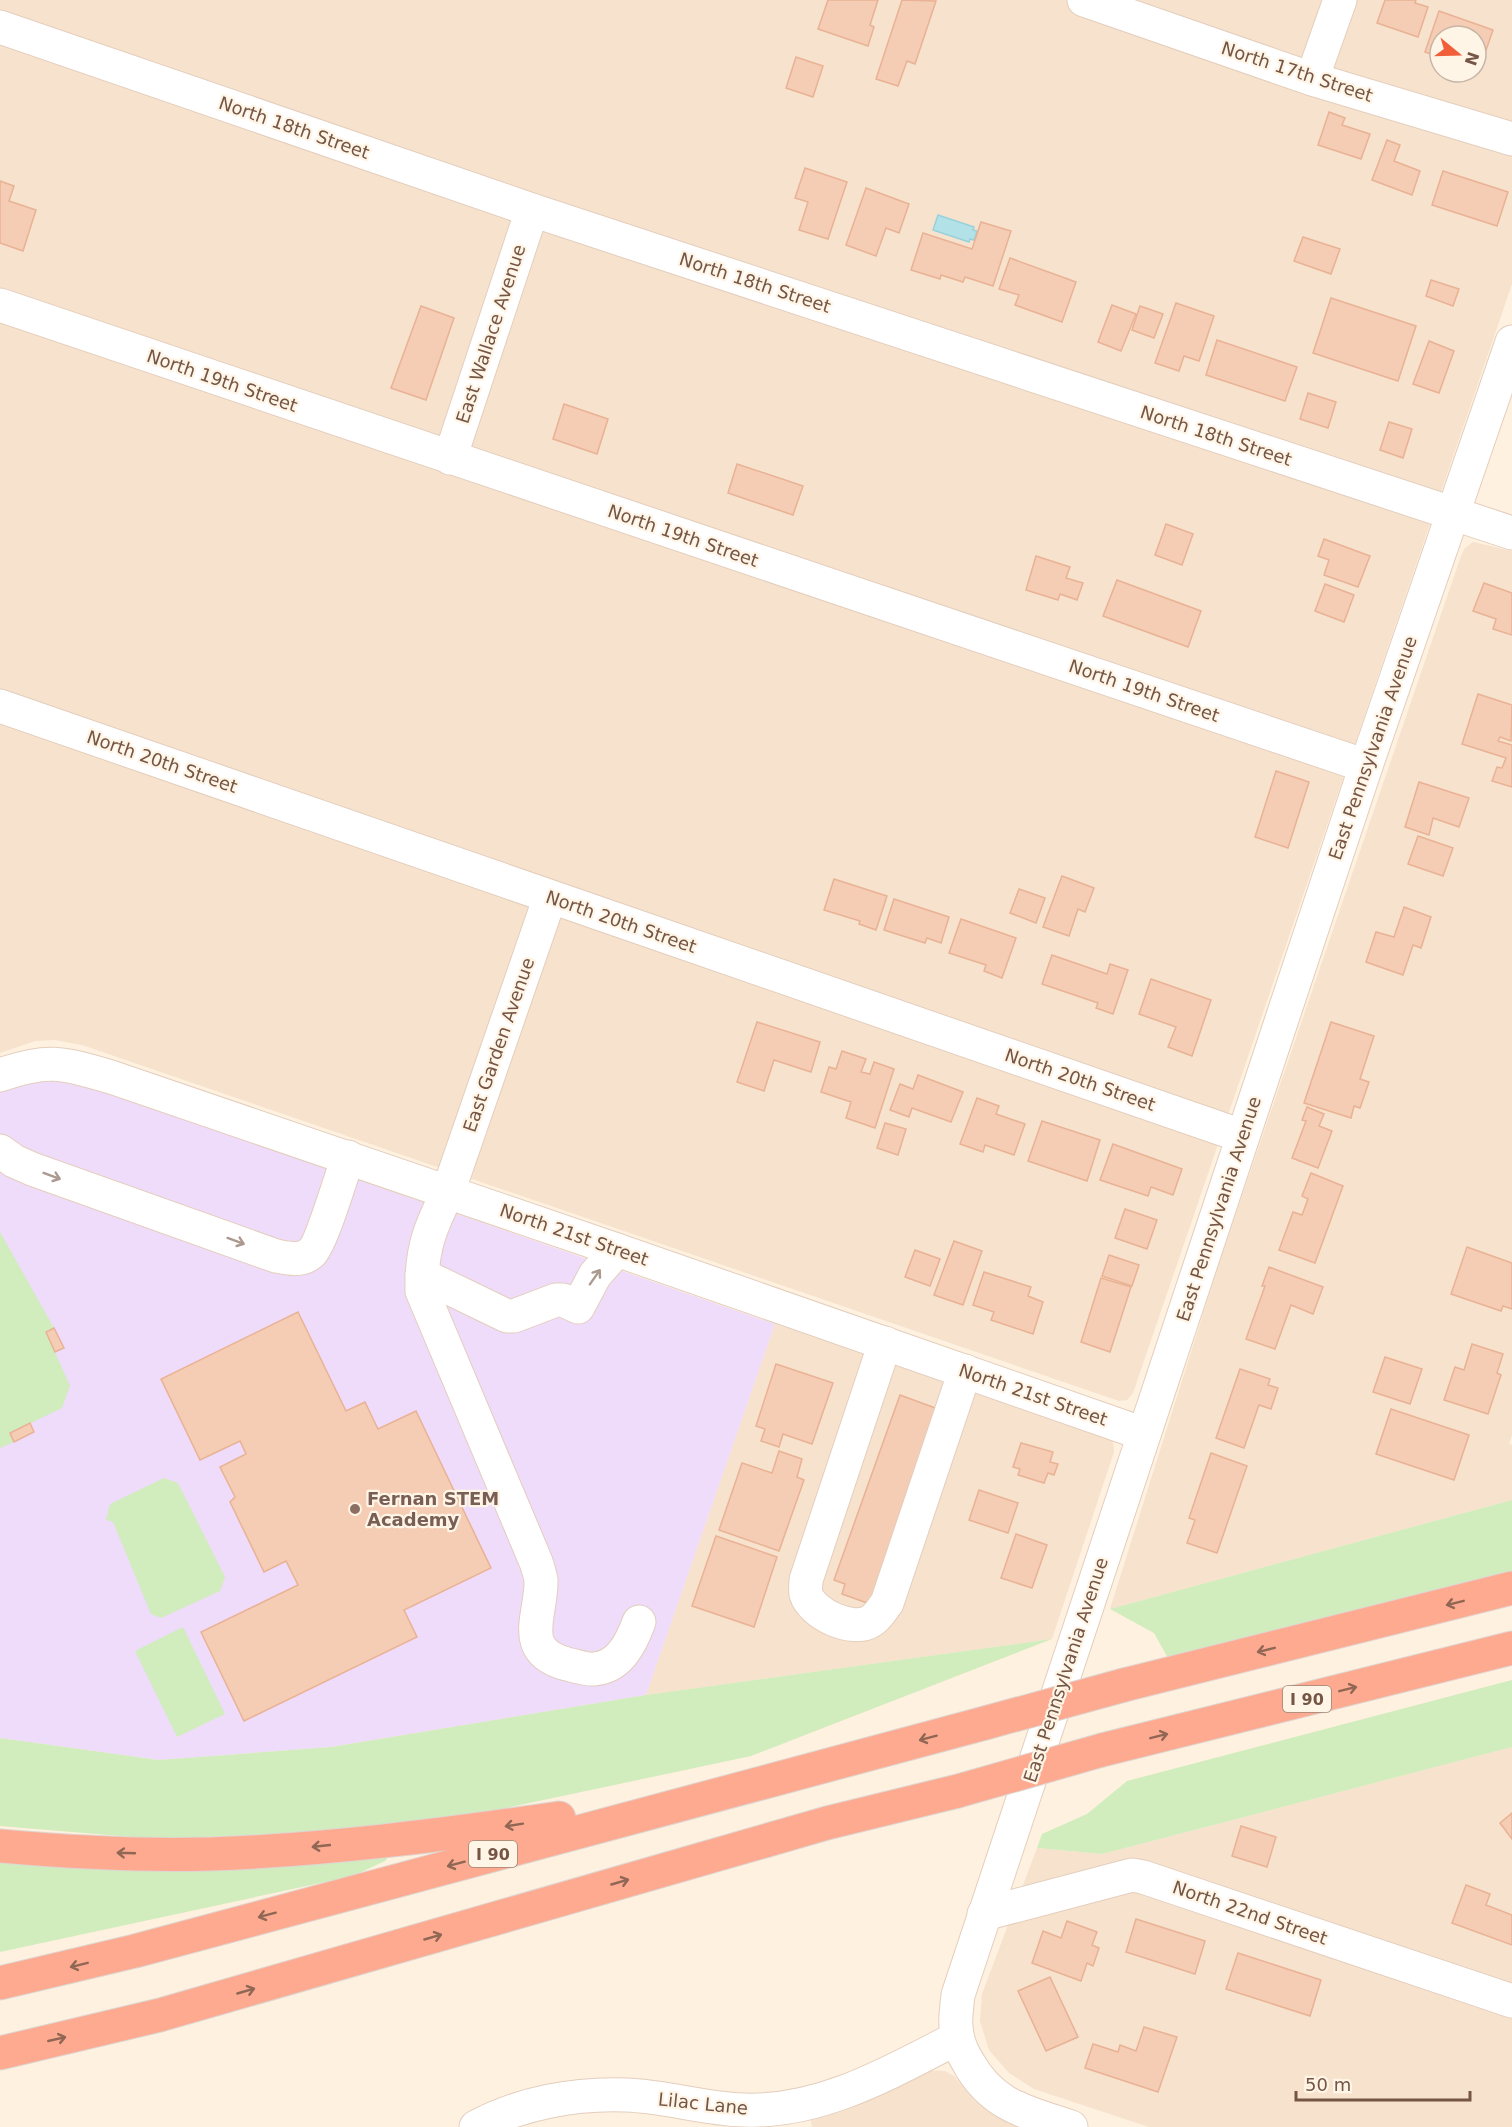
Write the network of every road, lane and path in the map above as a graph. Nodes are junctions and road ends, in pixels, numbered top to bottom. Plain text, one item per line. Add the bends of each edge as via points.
1 (1084, 0) edge
2 (1340, 0) edge
3 (0, 27) edge
4 (1312, 79) junction
5 (1512, 139) edge
6 (532, 210) junction
7 (0, 305) edge
8 (1512, 342) edge
9 (450, 458) junction
10 (1452, 513) junction
11 (1512, 533) edge
12 (0, 706) edge
13 (1366, 766) junction
14 (550, 897) junction
15 (0, 1075) edge
16 (1242, 1136) junction
17 (0, 1151) edge
18 (348, 1157) junction
19 (448, 1192) junction
20 (617, 1250) junction
21 (422, 1275) junction
22 (885, 1343) junction
23 (965, 1371) junction
24 (1144, 1434) junction
25 (1512, 1588) edge
26 (639, 1622) dead end
27 (1512, 1648) edge
28 (819, 1766) junction
29 (0, 1846) edge
30 (984, 1914) junction
31 (0, 1983) edge
32 (1512, 2001) edge
33 (957, 2038) junction
34 (0, 2053) edge
35 (476, 2127) edge
36 (1071, 2127) edge

1 - 4 street, North 17th Street
2 - 4 street
3 - 6 street, North 18th Street
4 - 5 street, North 17th Street
6 - 9 street, East Wallace Avenue
6 - 10 street, North 18th Street
7 - 9 street, North 19th Street
8 - 10 street, East Pennsylvania Avenue
9 - 13 street, North 19th Street
10 - 11 street, North 18th Street
10 - 13 street, East Pennsylvania Avenue
12 - 14 street, North 20th Street
13 - 16 street, East Pennsylvania Avenue
14 - 16 street, North 20th Street
14 - 19 street, East Garden Avenue
15 - 18 street, North 21st Street via 44,1063 77,1067
16 - 24 street, East Pennsylvania Avenue
17 -> 18 street via 32,1169 295,1260 311,1253 320,1239
18 - 19 street, North 21st Street
19 - 20 street, North 21st Street
19 - 21 street, East Garden Avenue via 428,1238
21 -> 20 street via 514,1316 556,1300 578,1307 595,1275
20 - 22 street, North 21st Street
21 - 26 street, East Garden Avenue via 422,1290 541,1577 535,1624 540,1649 562,1663 593,1670 606,1667 627,1647
22 - 23 street, North 21st Street
22 - 23 street via 806,1580 809,1601 826,1616 843,1622 872,1621 887,1603
23 - 24 street, North 21st Street
24 - 30 street, East Pennsylvania Avenue
25 -> 28 highway, I 90, bridge
34 -> 27 highway, I 90, bridge via 160,2015 827,1823
28 -> 29 highway via 554,1819 313,1847 157,1854
28 -> 31 highway, I 90 via 135,1952
30 - 32 street, North 22nd Street via 1132,1875
30 - 33 street, East Pennsylvania Avenue via 958,1995
33 - 35 street, Lilac Lane via 876,2080 789,2107 744,2110 627,2095 589,2096 519,2109
33 - 36 street, East Pennsylvania Avenue via 976,2078 990,2093 1026,2112

